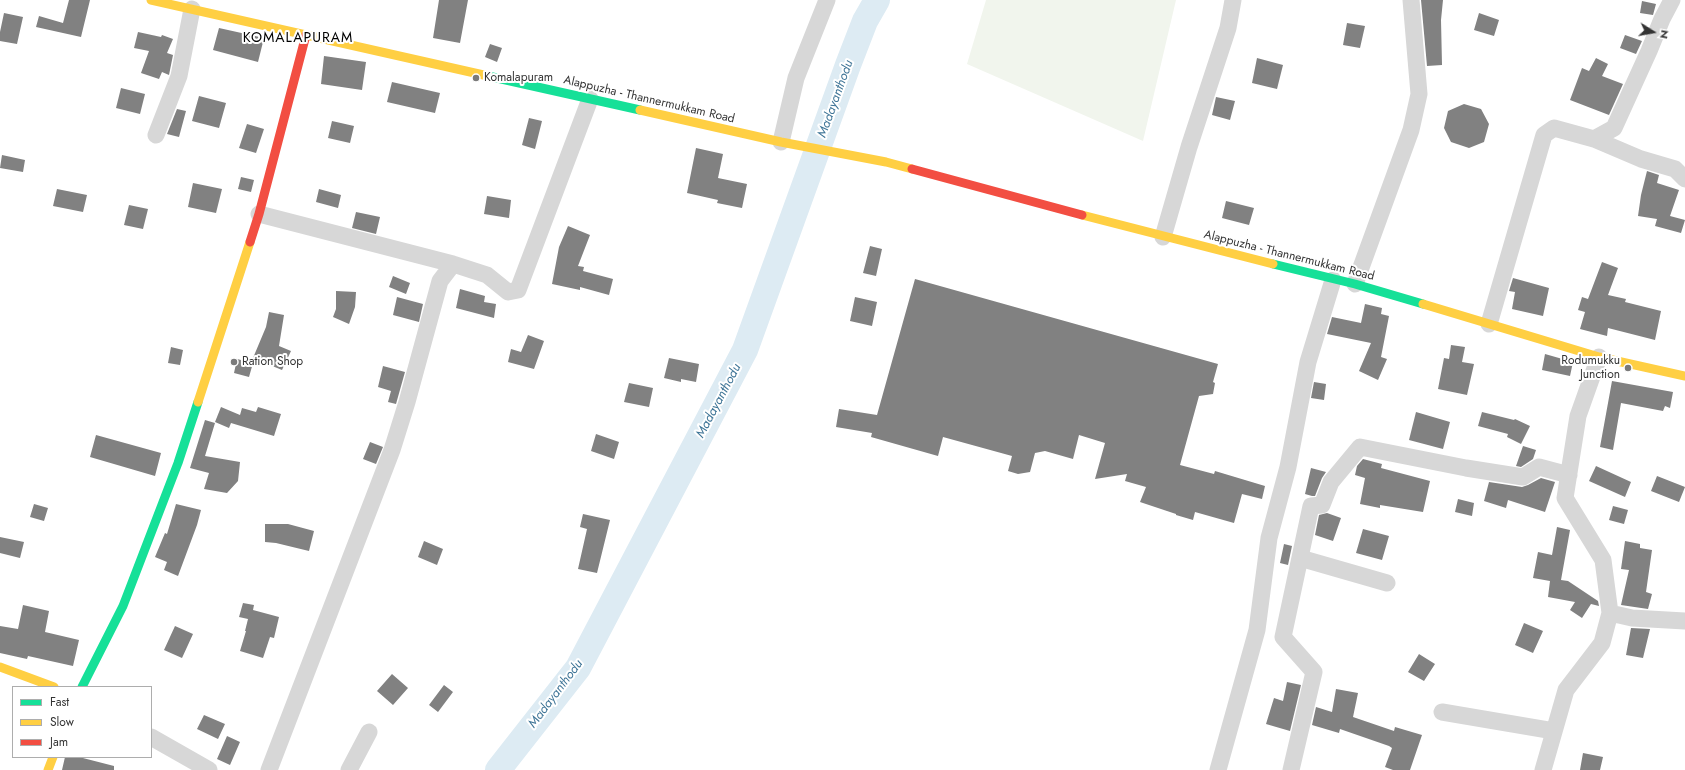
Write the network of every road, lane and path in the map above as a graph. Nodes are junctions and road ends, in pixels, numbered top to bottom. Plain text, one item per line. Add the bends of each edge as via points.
1 (151, 0) edge
2 (827, 0) edge
3 (1233, 0) edge
4 (1411, 0) edge
5 (1672, 0) edge
6 (198, 7) edge
7 (306, 35) junction
8 (590, 99) junction
9 (156, 135) dead end
10 (1594, 139) junction
11 (786, 143) junction
12 (1685, 179) edge
13 (258, 214) junction
14 (1163, 237) junction
15 (453, 264) junction
16 (1333, 280) junction
17 (1355, 284) junction
18 (1489, 324) junction
19 (1599, 356) junction
20 (1685, 376) edge
21 (1569, 475) junction
22 (1300, 558) junction
23 (1387, 583) dead end
24 (1610, 612) junction
25 (1685, 621) edge
26 (0, 667) edge
27 (51, 686) edge
28 (83, 686) edge
29 (1442, 712) dead end
30 (1554, 731) junction
31 (369, 732) dead end
32 (152, 738) edge
33 (53, 758) edge
34 (48, 770) edge
35 (209, 770) edge
36 (269, 770) edge
37 (349, 770) edge
38 (1218, 770) edge
39 (1291, 770) edge
40 (1543, 770) edge

1 - 6 main road, Alappuzha - Thannermukkam Road
2 - 11 street via 796,78
3 - 14 street via 1228,28
4 - 17 street via 1419,94 1411,130
5 - 10 street via 1614,128
6 - 7 main road, Alappuzha - Thannermukkam Road
6 - 9 street via 179,76
7 - 8 main road, Alappuzha - Thannermukkam Road
7 - 13 main road
8 - 11 main road, Alappuzha - Thannermukkam Road
8 - 15 street via 518,290 508,292 487,275
10 - 12 street via 1641,159 1675,169
10 - 18 street via 1554,128 1544,136
11 - 14 main road, Alappuzha - Thannermukkam Road via 886,162
13 - 15 street
13 - 28 main road via 178,463 124,606
14 - 16 main road, Alappuzha - Thannermukkam Road
15 - 36 street via 440,281 392,450
16 - 17 main road, Alappuzha - Thannermukkam Road
16 - 38 street via 1308,362 1288,467 1269,538 1257,630
17 - 18 main road, Alappuzha - Thannermukkam Road
18 - 19 main road, Alappuzha - Thannermukkam Road
19 - 20 main road, Alappuzha - Thannermukkam Road
19 - 21 street via 1578,416
21 - 22 street via 1539,467 1523,477 1360,447 1331,482 1322,505 1311,506
21 - 24 street via 1565,498 1603,560
22 - 23 street
22 - 39 street via 1283,637 1314,672
24 - 25 street via 1632,618
24 - 30 street via 1602,643 1566,690
26 - 27 main road
29 - 30 street
30 - 40 street
31 - 37 street
32 - 35 street
33 - 34 main road

